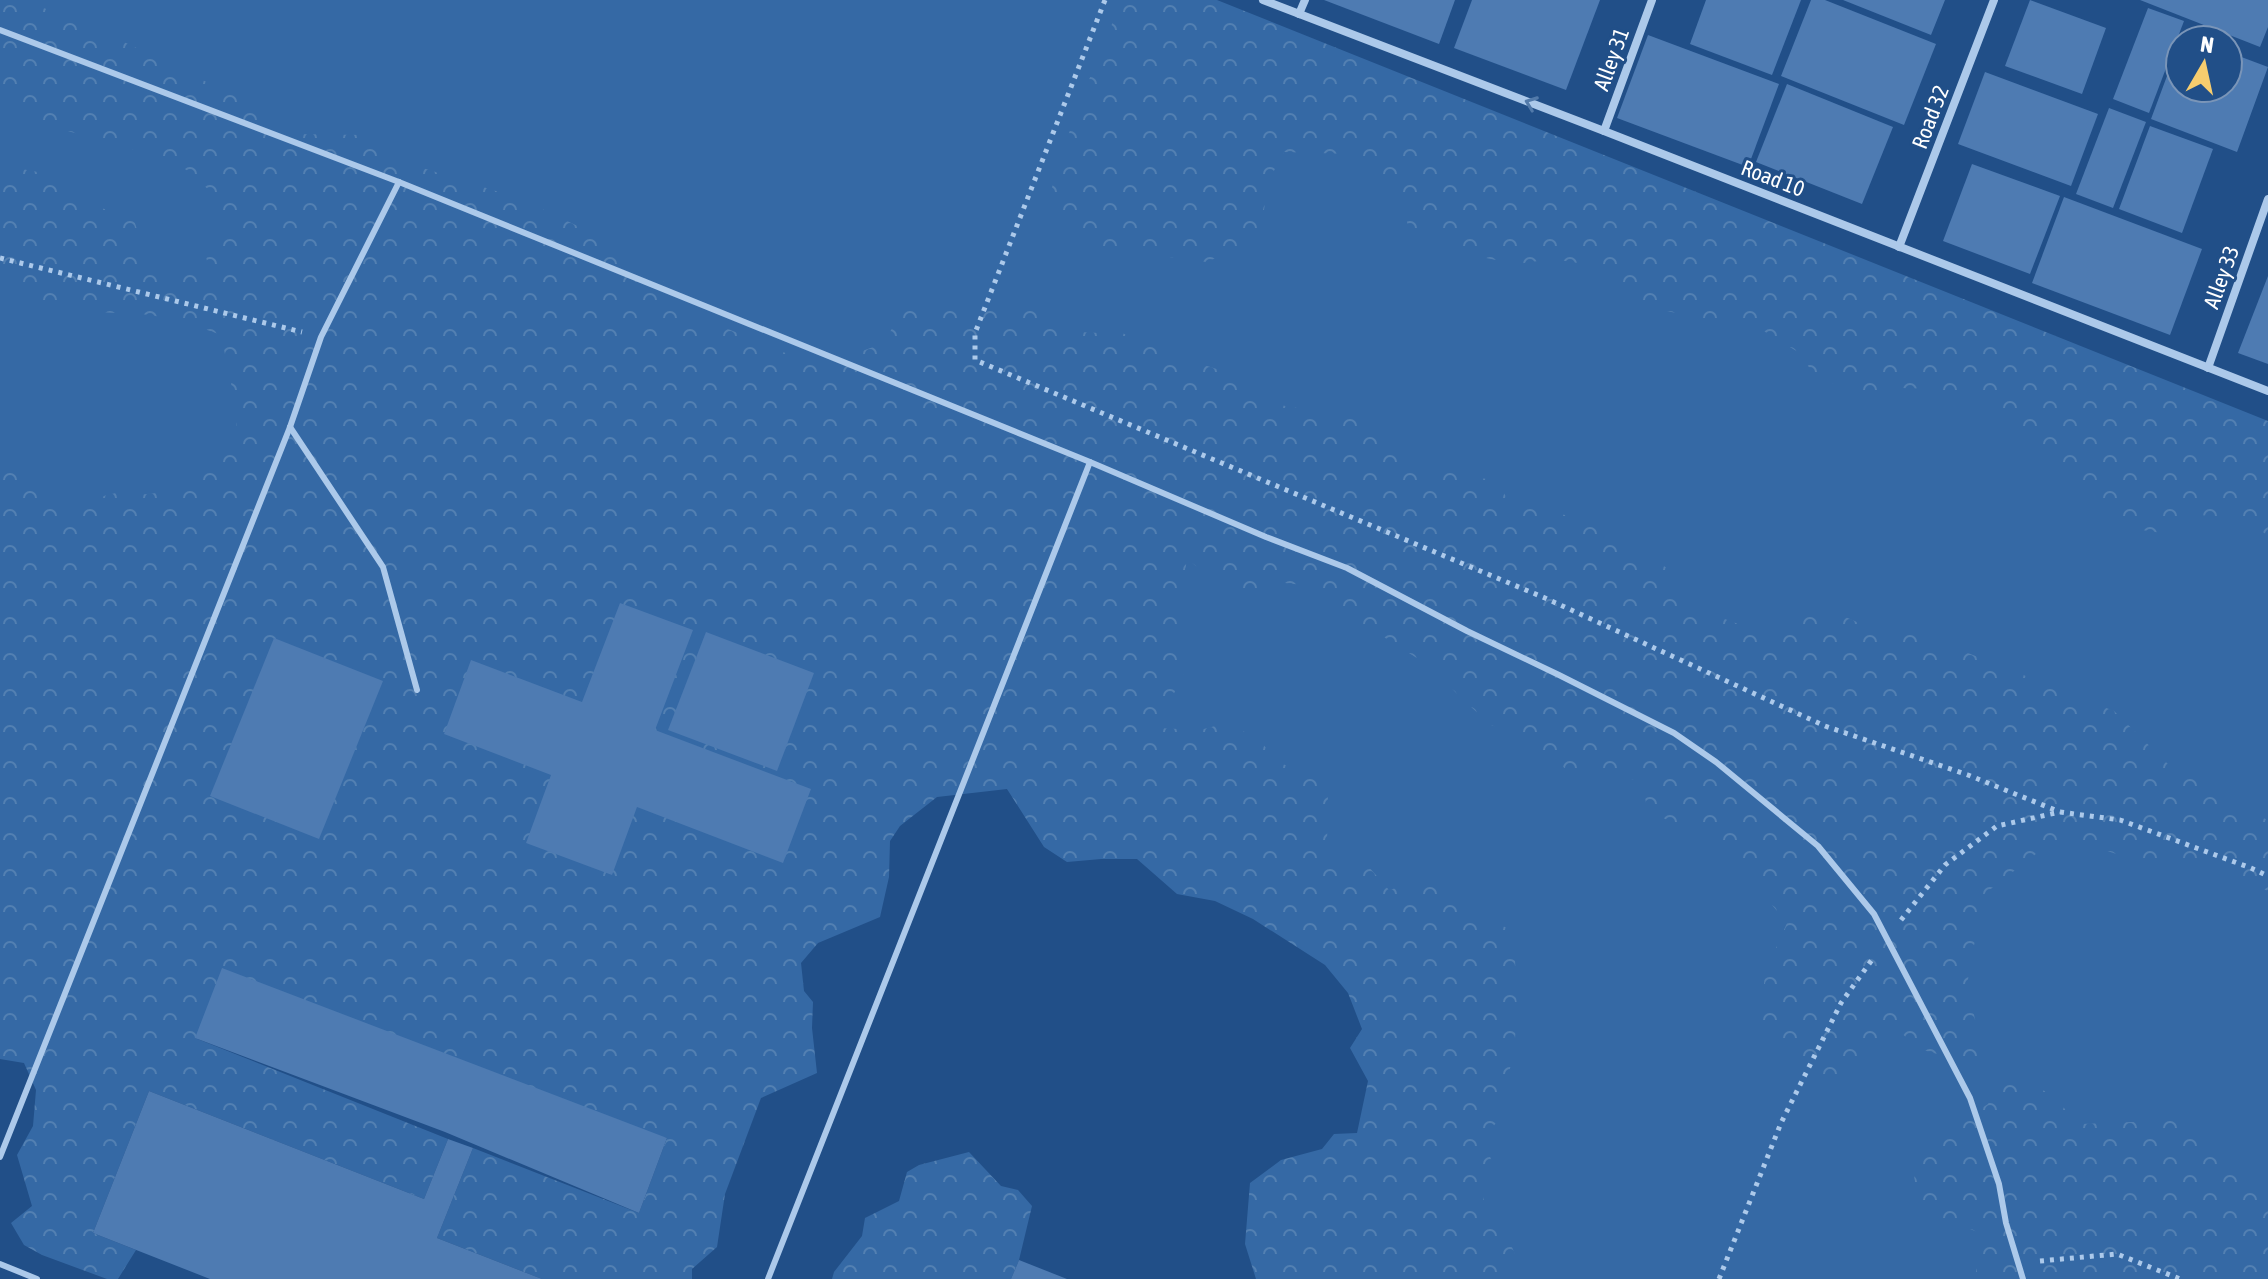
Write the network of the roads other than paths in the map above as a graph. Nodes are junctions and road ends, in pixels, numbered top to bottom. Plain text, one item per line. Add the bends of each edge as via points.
1 (1263, 0) edge
2 (1305, 0) edge
3 (1652, 0) edge
4 (1994, 0) edge
5 (1299, 14) junction
6 (0, 30) edge
7 (1604, 131) junction
8 (399, 182) junction
9 (2268, 199) edge
10 (1899, 247) junction
11 (2208, 368) junction
12 (2268, 391) edge
13 (290, 427) junction
14 (1090, 462) junction
15 (417, 690) dead end
16 (0, 1157) edge
17 (0, 1264) edge
18 (37, 1279) edge
19 (768, 1279) edge
20 (2023, 1279) edge

1 - 5 street, Road 10
2 - 5 street
3 - 7 street, Alley 31
4 - 10 street, Road 32
7 -> 5 street, Road 10
6 - 8 lane
7 - 10 street, Road 10
8 - 13 lane via 321,337
8 - 14 lane
9 - 11 street, Alley 33
10 - 11 street, Road 10
11 - 12 street, Road 10
13 - 15 lane via 383,567
13 - 16 lane
14 - 19 lane
14 - 20 lane via 1347,568 1674,733 1818,846 1874,914 1970,1098
17 - 18 lane

